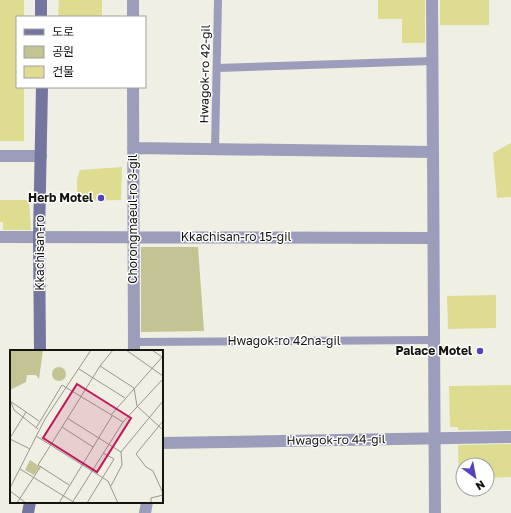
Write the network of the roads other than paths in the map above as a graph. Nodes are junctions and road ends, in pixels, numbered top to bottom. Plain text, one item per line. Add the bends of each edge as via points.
1 (41, 0) edge
2 (133, 0) edge
3 (218, 0) edge
4 (432, 0) edge
5 (42, 16) edge
6 (133, 16) edge
7 (432, 60) junction
8 (217, 68) junction
9 (42, 88) edge
10 (133, 88) edge
11 (133, 148) junction
12 (216, 149) junction
13 (433, 152) junction
14 (0, 156) edge
15 (41, 156) junction
16 (0, 237) edge
17 (39, 237) junction
18 (134, 237) junction
19 (433, 238) junction
20 (434, 340) junction
21 (134, 346) edge
22 (40, 350) edge
23 (511, 437) edge
24 (435, 438) junction
25 (163, 443) edge
26 (30, 503) edge
27 (147, 503) edge
28 (28, 513) edge
29 (145, 513) edge
30 (435, 513) edge

1 - 5 street
2 - 6 street
3 - 8 lane, Hwagok-ro 42-gil
4 - 7 street
7 - 8 lane
7 - 13 street
8 - 12 lane, Hwagok-ro 42-gil
9 - 15 street, Kkachisan-ro
10 - 11 street, Chorongmaeul-ro 3-gil
11 - 12 street
11 - 18 street, Chorongmaeul-ro 3-gil
12 - 13 street
13 - 19 street
14 - 15 street
15 - 17 street, Kkachisan-ro
16 - 17 street, Kkachisan-ro 15-gil
17 - 18 street, Kkachisan-ro 15-gil
17 - 22 street, Kkachisan-ro
18 - 19 street, Kkachisan-ro 15-gil
18 - 21 street, Chorongmaeul-ro 3-gil
19 - 20 street
20 - 21 lane, Hwagok-ro 42na-gil
20 - 24 street
23 - 24 street, Hwagok-ro 44-gil
24 - 25 street, Hwagok-ro 44-gil
24 - 30 street
26 - 28 street
27 - 29 street

